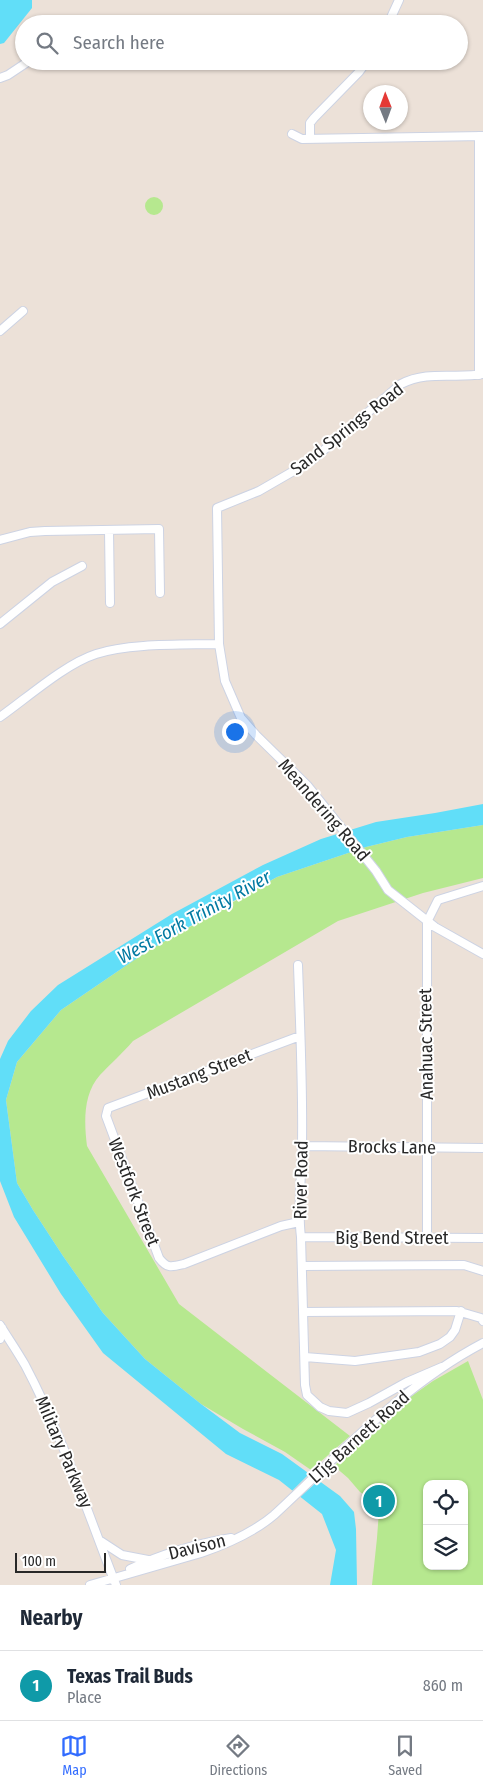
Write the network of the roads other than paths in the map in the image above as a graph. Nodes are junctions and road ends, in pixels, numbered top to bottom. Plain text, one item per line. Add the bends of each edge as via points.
1 (399, 0) edge
2 (392, 15) edge
3 (16, 70) edge
4 (359, 70) edge
5 (0, 78) edge
6 (292, 134) dead end
7 (481, 136) edge
8 (310, 138) junction
9 (23, 311) dead end
10 (0, 331) edge
11 (481, 374) edge
12 (217, 508) joint
13 (109, 530) junction
14 (0, 540) edge
15 (82, 566) dead end
16 (160, 593) dead end
17 (110, 603) dead end
18 (0, 624) edge
19 (219, 644) junction
20 (0, 717) edge
21 (483, 886) edge
22 (427, 922) junction
23 (483, 954) edge
24 (298, 965) dead end
25 (300, 1036) junction
26 (107, 1118) joint
27 (302, 1146) junction
28 (427, 1148) junction
29 (483, 1148) edge
30 (299, 1222) junction
31 (301, 1237) junction
32 (483, 1238) edge
33 (427, 1239) junction
34 (302, 1266) junction
35 (483, 1271) edge
36 (461, 1311) junction
37 (303, 1312) junction
38 (482, 1319) edge
39 (1, 1327) edge
40 (0, 1339) edge
41 (483, 1343) edge
42 (305, 1357) junction
43 (442, 1367) junction
44 (240, 1536) junction
45 (99, 1540) junction
46 (150, 1560) junction
47 (114, 1581) edge
48 (90, 1585) edge

1 - 2 street
3 - 5 street
4 - 8 street via 310,123
6 - 8 street
7 - 8 street
7 - 11 street
9 - 10 street
11 - 12 street, Sand Springs Road via 436,375 401,384 311,461 259,491
12 - 19 street, Meandering Road
13 - 14 street via 30,532
13 - 16 street via 159,529
13 - 17 street
15 - 18 street via 52,582
19 - 20 street via 133,647 96,654 68,668
19 - 22 street, Meandering Road via 225,682 241,718 307,785 388,890
21 - 22 street, Anahuac Street via 438,900
22 - 23 street, Meandering Road
22 - 28 street, Anahuac Street
24 - 25 street, River Road
25 - 26 street, Mustang Street via 108,1108
25 - 27 street, River Road
26 - 30 street, Westfork Street via 164,1265 184,1264
27 - 28 street, Brocks Lane
27 - 30 street, River Road
28 - 29 street, Brocks Lane
28 - 33 street, Anahuac Street
30 - 31 street, River Road
31 - 33 street, Big Bend Street
31 - 34 street, River Road
32 - 33 street, Big Bend Street
34 - 35 street via 464,1266
34 - 37 street, River Road
36 - 37 street
36 - 38 street
36 - 42 street via 450,1337 419,1352 355,1360
37 - 42 street, River Road
39 - 40 street
39 - 45 street, Military Parkway via 34,1384
41 - 43 street, LTjg Barnett Road
42 - 43 street, River Road via 307,1395 320,1407 340,1414
43 - 44 street, LTjg Barnett Road via 403,1396 260,1526
44 - 46 street, Davison
44 - 47 street, Davison via 218,1547
45 - 46 street via 122,1555
45 - 47 street, Military Parkway
46 - 47 street, Davison
47 - 48 street, Davison

